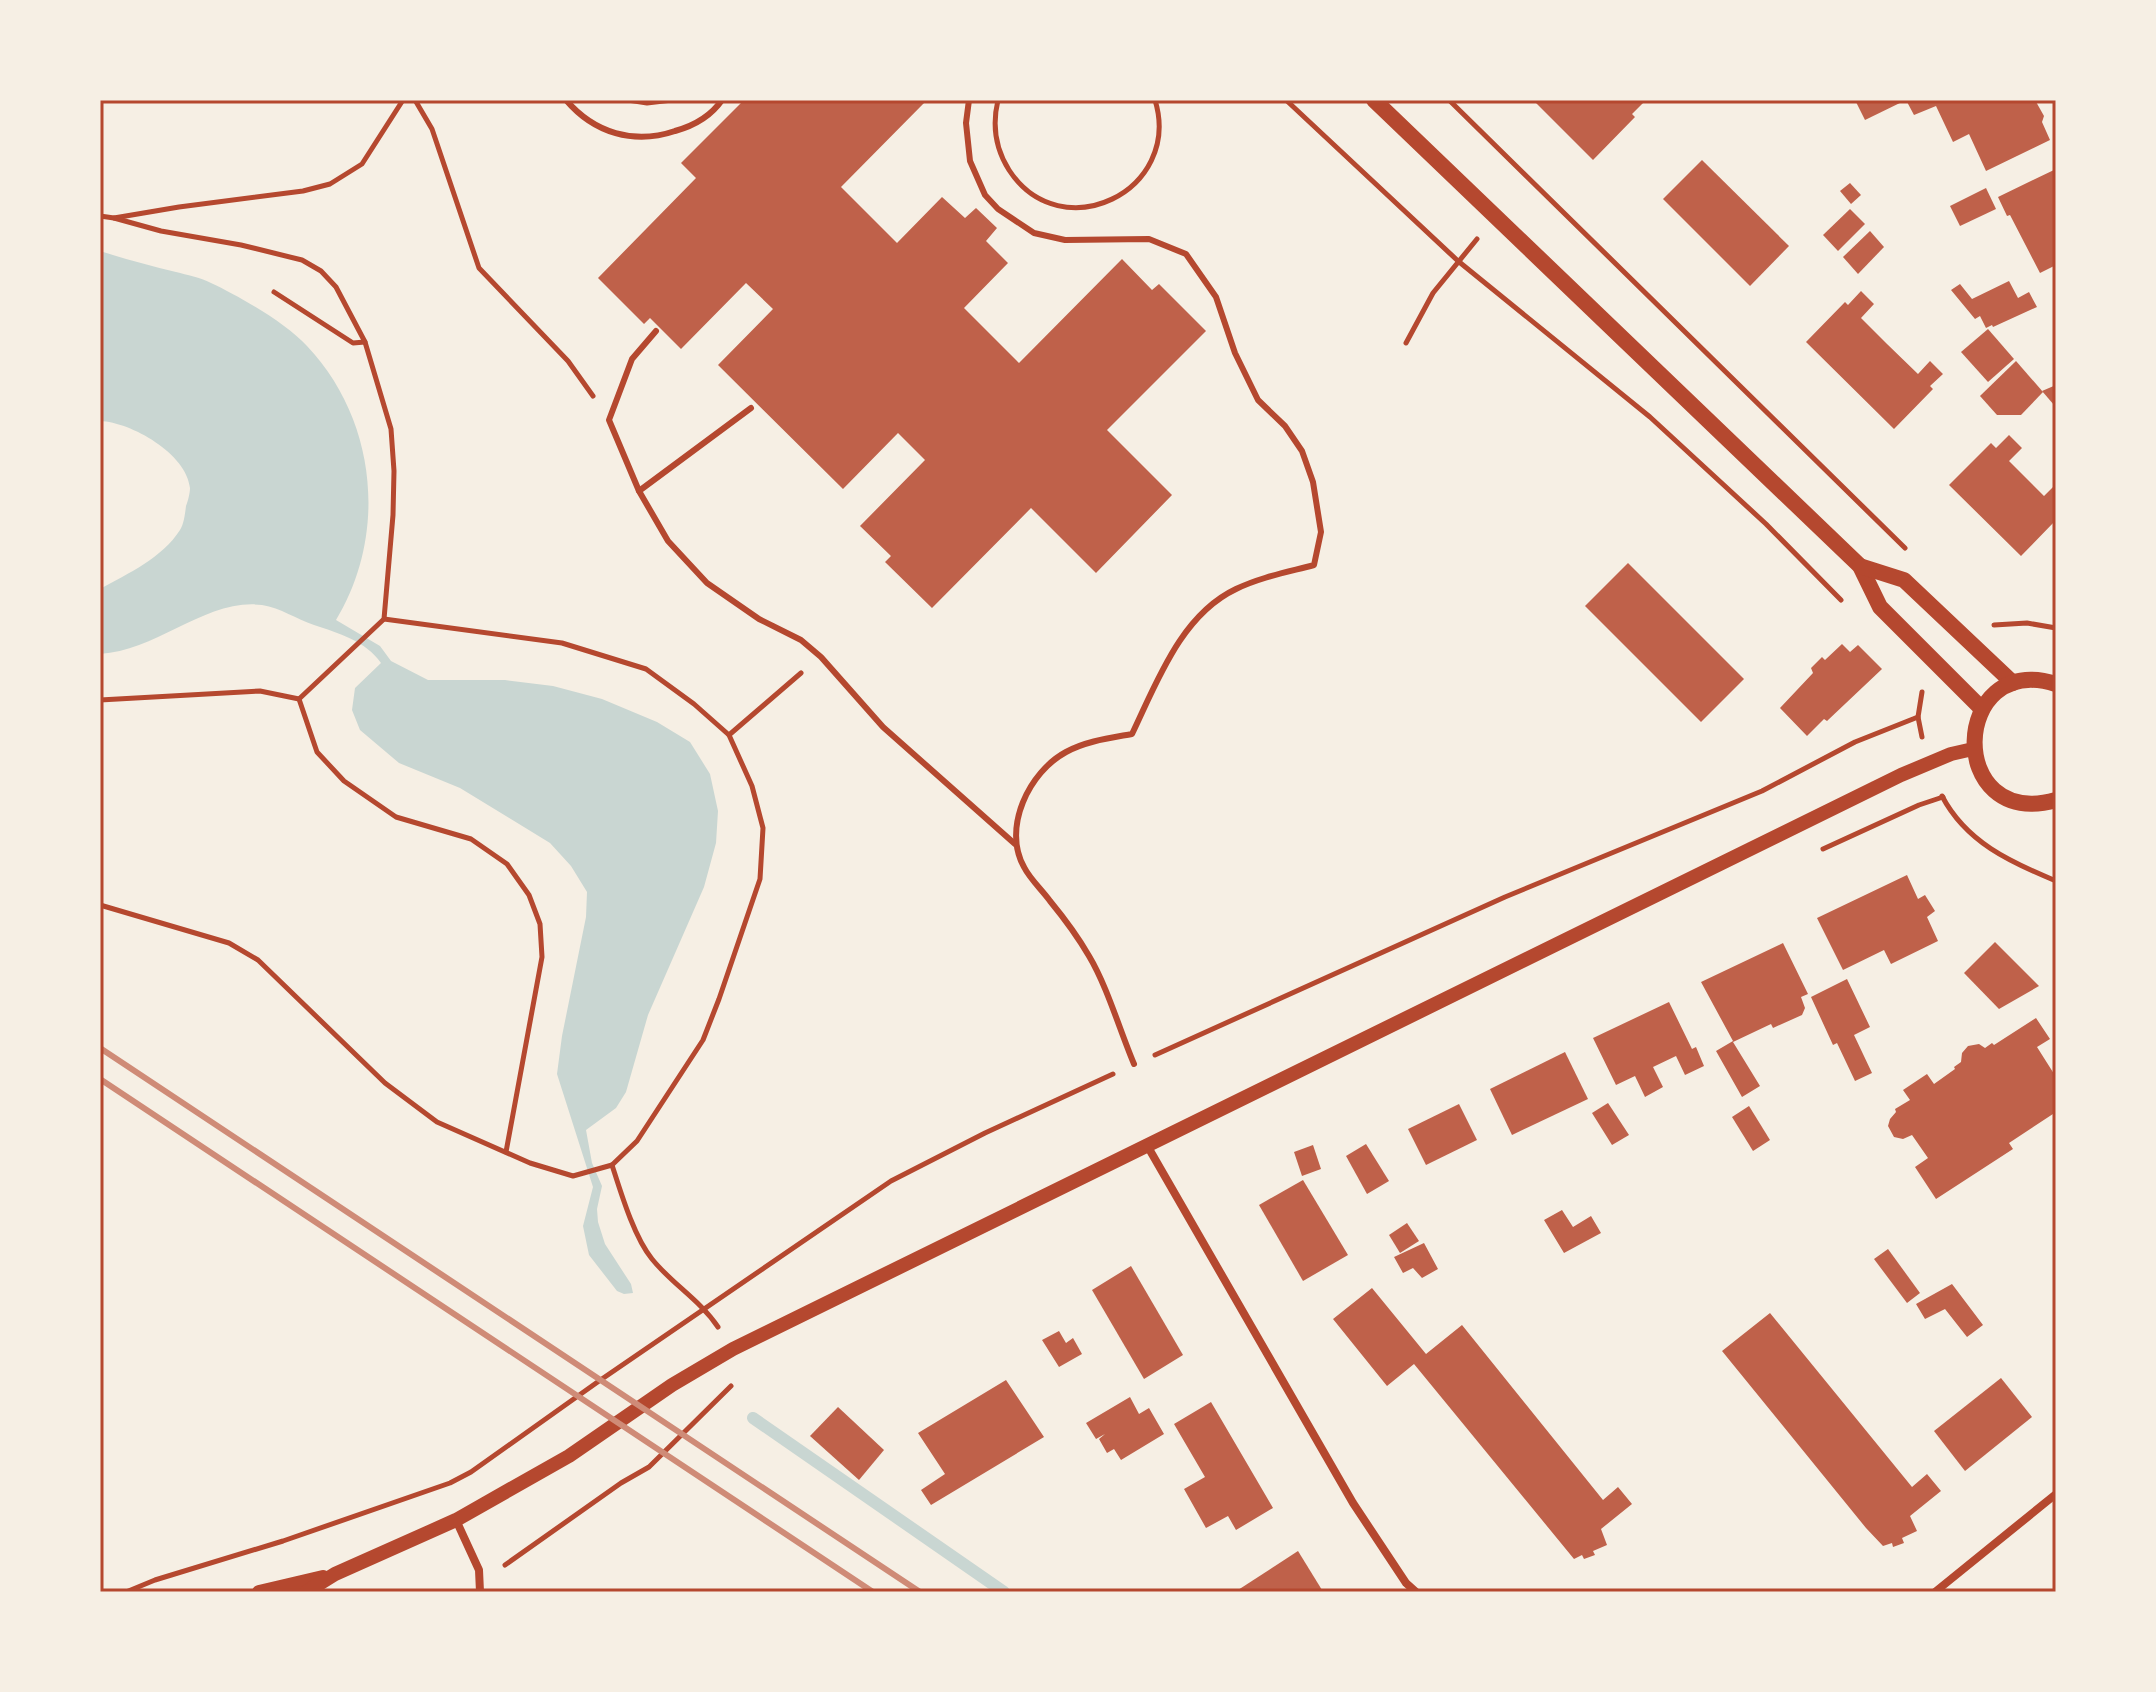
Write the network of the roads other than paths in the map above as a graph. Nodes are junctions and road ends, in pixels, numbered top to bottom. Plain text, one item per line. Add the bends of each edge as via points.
1 (566, 100) edge
2 (722, 100) edge
3 (969, 100) edge
4 (1374, 100) edge
5 (656, 331) dead end
6 (751, 408) dead end
7 (639, 491) junction
8 (1860, 566) junction
9 (2013, 683) junction
10 (2056, 684) edge
11 (1982, 709) junction
12 (1973, 749) junction
13 (2056, 800) edge
14 (1015, 844) junction
15 (1134, 1064) road end
16 (1148, 1147) junction
17 (2056, 1494) edge
18 (456, 1520) junction
19 (335, 1574) junction
20 (259, 1592) edge
21 (306, 1592) edge
22 (480, 1592) edge
23 (1416, 1592) edge
24 (1935, 1592) edge

1 - 2 lane via 595,125 640,138 691,126
3 - 14 lane via 970,161 985,195 998,209 1034,233 1065,240 1149,239 1186,254 1216,297 1258,400 1302,451 1321,532 1314,565 1235,590 1189,628 1165,664 1132,734 1065,752 1044,769 1020,810
4 - 8 main road
5 - 7 lane via 632,359 609,420
6 - 7 lane
7 - 14 lane via 668,541 707,583 801,640 883,727
8 - 9 main road via 1904,580
8 - 11 main road via 1880,607
9 - 10 main road
9 - 11 main road
11 - 12 main road
12 - 13 main road via 1989,784 2004,796 2022,803
12 - 16 street via 1901,775
14 - 15 lane via 1024,868 1091,958
16 - 18 street via 733,1349 569,1456
16 - 23 street via 1353,1503
17 - 24 street
18 - 19 street
18 - 22 street via 479,1570
19 - 20 street
19 - 21 street

